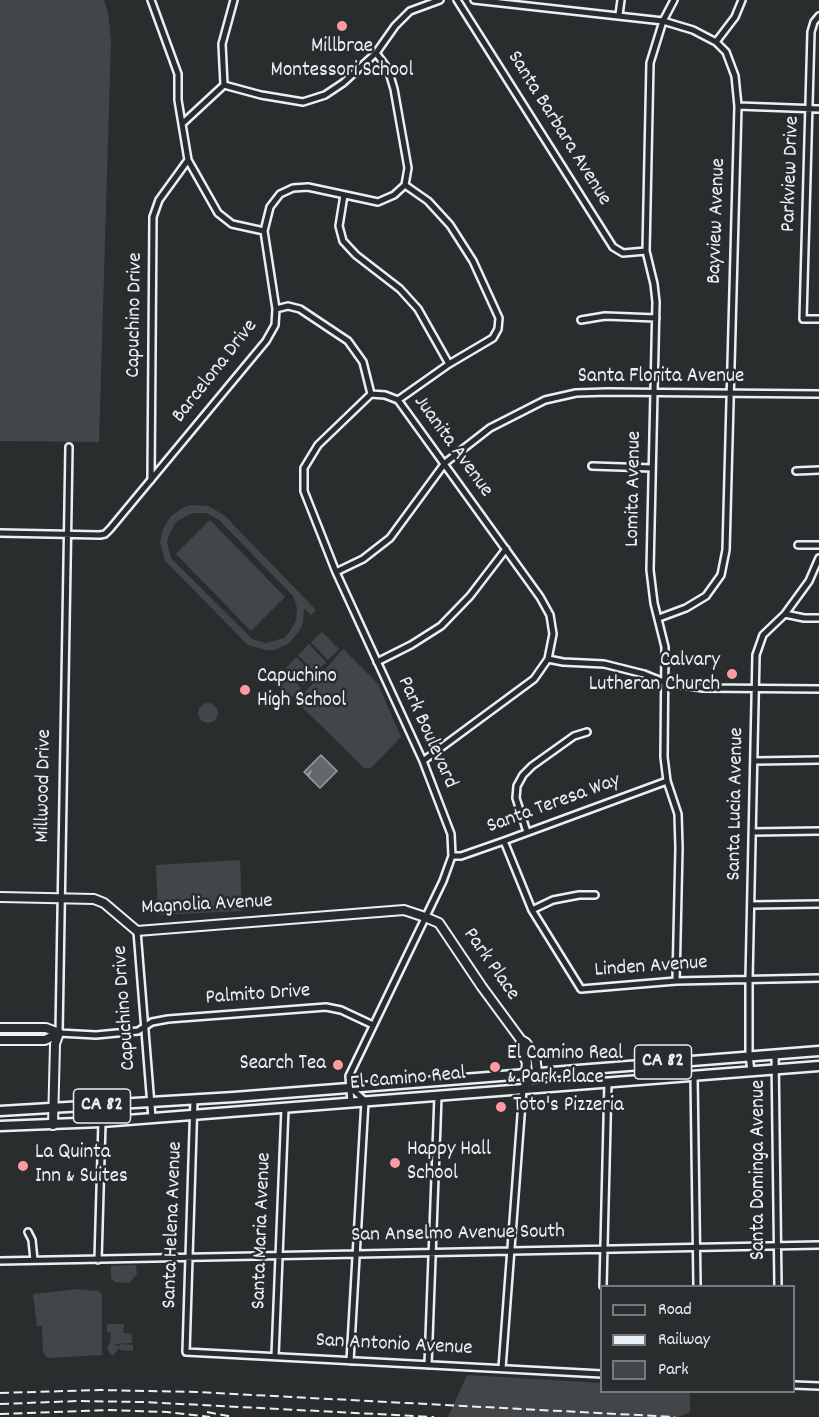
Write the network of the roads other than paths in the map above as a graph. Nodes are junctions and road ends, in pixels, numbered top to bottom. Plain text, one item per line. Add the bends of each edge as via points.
1 (151, 0) edge
2 (234, 0) edge
3 (440, 0) edge
4 (457, 0) edge
5 (474, 0) edge
6 (621, 0) edge
7 (674, 0) edge
8 (742, 0) edge
9 (619, 15) junction
10 (819, 16) edge
11 (663, 21) junction
12 (716, 42) junction
13 (376, 53) junction
14 (224, 86) junction
15 (738, 106) junction
16 (810, 109) junction
17 (819, 109) edge
18 (183, 123) junction
19 (188, 160) junction
20 (405, 185) junction
21 (344, 195) junction
22 (264, 231) junction
23 (646, 251) junction
24 (276, 309) junction
25 (656, 318) junction
26 (819, 319) edge
27 (582, 320) dead end
28 (449, 364) junction
29 (654, 392) junction
30 (730, 393) junction
31 (819, 393) edge
32 (371, 394) junction
33 (398, 400) junction
34 (69, 447) dead end
35 (445, 463) junction
36 (592, 466) dead end
37 (652, 468) junction
38 (819, 470) edge
39 (796, 471) dead end
40 (151, 480) junction
41 (0, 533) edge
42 (67, 534) junction
43 (798, 545) dead end
44 (819, 545) edge
45 (506, 549) junction
46 (819, 558) edge
47 (336, 572) junction
48 (784, 614) junction
49 (659, 618) junction
50 (819, 618) edge
51 (549, 660) junction
52 (377, 662) junction
53 (666, 683) junction
54 (819, 689) edge
55 (756, 690) junction
56 (587, 732) dead end
57 (819, 760) edge
58 (423, 761) junction
59 (755, 761) junction
60 (667, 781) junction
61 (819, 831) edge
62 (527, 832) junction
63 (753, 832) junction
64 (504, 842) junction
65 (452, 856) junction
66 (595, 895) dead end
67 (0, 897) edge
68 (62, 898) junction
69 (819, 904) edge
70 (752, 905) junction
71 (532, 910) junction
72 (425, 917) junction
73 (137, 931) junction
74 (819, 978) edge
75 (749, 979) junction
76 (676, 981) junction
77 (373, 1026) junction
78 (144, 1027) junction
79 (0, 1028) edge
80 (59, 1033) junction
81 (0, 1040) edge
82 (521, 1040) junction
83 (819, 1051) edge
84 (775, 1054) junction
85 (749, 1056) junction
86 (819, 1066) edge
87 (776, 1069) junction
88 (751, 1071) junction
89 (537, 1072) junction
90 (526, 1073) junction
91 (694, 1076) junction
92 (608, 1082) junction
93 (350, 1087) junction
94 (523, 1089) junction
95 (438, 1096) junction
96 (194, 1099) junction
97 (365, 1101) junction
98 (150, 1102) junction
99 (351, 1102) junction
100 (285, 1108) junction
101 (54, 1109) junction
102 (0, 1111) edge
103 (194, 1115) junction
104 (152, 1118) junction
105 (102, 1122) junction
106 (53, 1125) junction
107 (0, 1126) edge
108 (28, 1232) dead end
109 (819, 1245) edge
110 (777, 1246) junction
111 (696, 1248) junction
112 (603, 1249) junction
113 (510, 1250) junction
114 (432, 1252) junction
115 (356, 1254) junction
116 (279, 1256) junction
117 (189, 1257) junction
118 (34, 1260) junction
119 (98, 1260) junction
120 (0, 1261) edge
121 (603, 1285) edge
122 (697, 1285) edge
123 (778, 1285) edge
124 (186, 1352) joint
125 (275, 1356) junction
126 (350, 1361) junction
127 (428, 1365) junction
128 (502, 1368) junction
129 (600, 1374) edge
130 (795, 1385) edge
131 (819, 1386) edge

1 - 18 street via 178,74
2 - 14 street via 222,44
3 - 13 street via 410,11
4 - 23 street, Santa Barbara Avenue via 613,247 623,253
5 - 9 street
6 - 9 street
7 - 11 street, Lomita Avenue
8 - 12 street
9 - 11 street
10 - 16 street, Parkview Drive via 812,32
11 - 12 street
11 - 23 street, Lomita Avenue via 650,63
12 - 15 street, Bayview Avenue via 731,64
13 - 14 street via 344,83 303,102
13 - 20 street via 388,69 394,89 408,168
14 - 18 street
15 - 16 street
15 - 30 street, Bayview Avenue
16 - 17 street
16 - 26 street, Parkview Drive via 803,319
18 - 19 street
19 - 22 street via 218,213 232,224
19 - 40 street, Capuchino Drive via 159,200 153,217
20 - 21 street, Barcelona Drive via 378,202
20 - 28 street via 428,201 450,225 473,261 499,318 493,338
21 - 22 street, Barcelona Drive via 308,187 293,188 280,194 270,207
21 - 28 street via 339,226 343,241 418,309
22 - 24 street, Barcelona Drive
23 - 25 street, Lomita Avenue
24 - 32 street via 300,309 348,341 363,362
24 - 40 street, Barcelona Drive via 275,325 266,341
25 - 27 street via 604,316
25 - 29 street, Lomita Avenue
28 - 33 street
29 - 30 street, Santa Florita Avenue
29 - 35 street, Santa Florita Avenue via 576,393 545,400 490,428
29 - 37 street, Lomita Avenue
30 - 31 street, Santa Florita Avenue
30 - 49 street, Bayview Avenue via 726,550 721,575 706,596
32 - 33 street, Juanita Avenue
32 - 47 street, Park Boulevard via 318,445 304,468 304,491
33 - 35 street, Juanita Avenue
34 - 42 street, Millwood Drive
35 - 45 street, Juanita Avenue
35 - 47 street, Santa Florita Avenue via 390,538 363,559
36 - 37 street
37 - 49 street, Lomita Avenue via 650,570
38 - 39 street
40 - 42 street, Barcelona Drive via 105,534
41 - 42 street, Barcelona Drive
42 - 68 street, Millwood Drive
43 - 44 street
45 - 51 street, Juanita Avenue via 550,615 553,634
45 - 52 street via 471,596 441,626
46 - 48 street, Santa Lucia Avenue via 809,581
47 - 52 street, Park Boulevard
48 - 50 street
48 - 55 street, Santa Lucia Avenue via 758,644
49 - 53 street, Lomita Avenue
51 - 53 street via 604,664
51 - 58 street via 534,679
52 - 58 street, Park Boulevard
53 - 55 street
53 - 60 street, Lomita Avenue
54 - 55 street
55 - 59 street, Santa Lucia Avenue
56 - 62 street via 574,736 523,775 516,798
57 - 59 street
58 - 65 street, Park Boulevard via 451,834
59 - 63 street, Santa Lucia Avenue
60 - 62 street, Santa Teresa Way
60 - 76 street, Lomita Avenue via 678,814
61 - 63 street
62 - 64 street, Santa Teresa Way
63 - 70 street, Santa Lucia Avenue
64 - 65 street, Santa Teresa Way
64 - 71 street, Linden Avenue
65 - 72 street, Park Boulevard
66 - 71 street via 553,900
67 - 68 main road, Magnolia Avenue
68 - 73 main road, Magnolia Avenue via 99,901
68 - 80 street, Millwood Drive
69 - 70 street
70 - 75 street, Santa Lucia Avenue
71 - 76 street, Linden Avenue via 582,989
72 - 73 main road, Magnolia Avenue via 404,910
72 - 77 street, Park Boulevard
72 - 82 main road, Park Place via 439,923
73 - 78 street, Capuchino Drive
74 - 75 street, Linden Avenue
75 - 76 street, Linden Avenue
75 - 85 street, Santa Lucia Avenue
77 - 78 street, Palmito Drive via 326,1007 168,1019
77 - 93 street, Park Boulevard via 349,1076
78 - 80 street, Palmito Drive via 96,1035
78 - 98 street, Capuchino Drive
79 - 80 main road via 46,1028
80 - 81 main road via 45,1040
80 - 101 main road, Millwood Drive via 55,1044
82 - 89 main road, Park Place via 535,1055
82 - 90 main road, Park Place
83 - 84 main road, El Camino Real / CA 82
84 - 85 main road, El Camino Real / CA 82
84 - 87 street, Santa Dominga Avenue
85 - 88 street, Santa Lucia Avenue
85 - 89 main road, El Camino Real / CA 82
86 - 87 main road, El Camino Real / CA 82
87 - 88 main road, El Camino Real / CA 82
87 - 110 street, Santa Dominga Avenue
88 - 91 main road, El Camino Real / CA 82
89 - 90 main road, El Camino Real / CA 82
89 - 94 main road
90 - 93 main road, El Camino Real / CA 82
90 - 94 main road, Park Place
91 - 92 main road, El Camino Real / CA 82
91 - 111 street
92 - 94 main road, El Camino Real / CA 82
92 - 112 street
93 - 96 main road, El Camino Real / CA 82
93 - 97 street
93 - 99 street, Park Boulevard
94 - 95 main road, El Camino Real / CA 82
94 - 113 street
95 - 97 main road, El Camino Real / CA 82
95 - 114 street
96 - 98 main road, El Camino Real / CA 82
96 - 103 street, Santa Helena Avenue
97 - 99 main road, El Camino Real / CA 82
97 - 115 street
98 - 101 main road, El Camino Real / CA 82
98 - 104 street, Capuchino Drive
99 - 100 main road, El Camino Real / CA 82
100 - 103 main road, El Camino Real / CA 82
100 - 116 street, Santa Maria Avenue
101 - 102 main road, El Camino Real / CA 82
101 - 106 main road, Millwood Drive
103 - 104 main road, El Camino Real / CA 82
103 - 117 street, Santa Helena Avenue
104 - 105 main road, El Camino Real / CA 82
105 - 106 main road, El Camino Real / CA 82
105 - 119 street
106 - 107 main road, El Camino Real / CA 82
108 - 118 street via 33,1240
109 - 110 street, San Anselmo Avenue South
110 - 111 street, San Anselmo Avenue South
110 - 123 street, Santa Dominga Avenue
111 - 112 street, San Anselmo Avenue South
111 - 122 street
112 - 113 street, San Anselmo Avenue South
112 - 121 street
113 - 114 street, San Anselmo Avenue South
113 - 128 street
114 - 115 street, San Anselmo Avenue South
114 - 127 street
115 - 116 street, San Anselmo Avenue South
115 - 126 street
116 - 117 street, San Anselmo Avenue South
116 - 125 street, Santa Maria Avenue
117 - 119 street, San Anselmo Avenue South
117 - 124 street, Santa Helena Avenue
118 - 119 street, San Anselmo Avenue South
118 - 120 street, San Anselmo Avenue South
124 - 125 street, San Antonio Avenue
125 - 126 street, San Antonio Avenue
126 - 127 street, San Antonio Avenue
127 - 128 street, San Antonio Avenue
128 - 129 street, San Antonio Avenue
130 - 131 street

